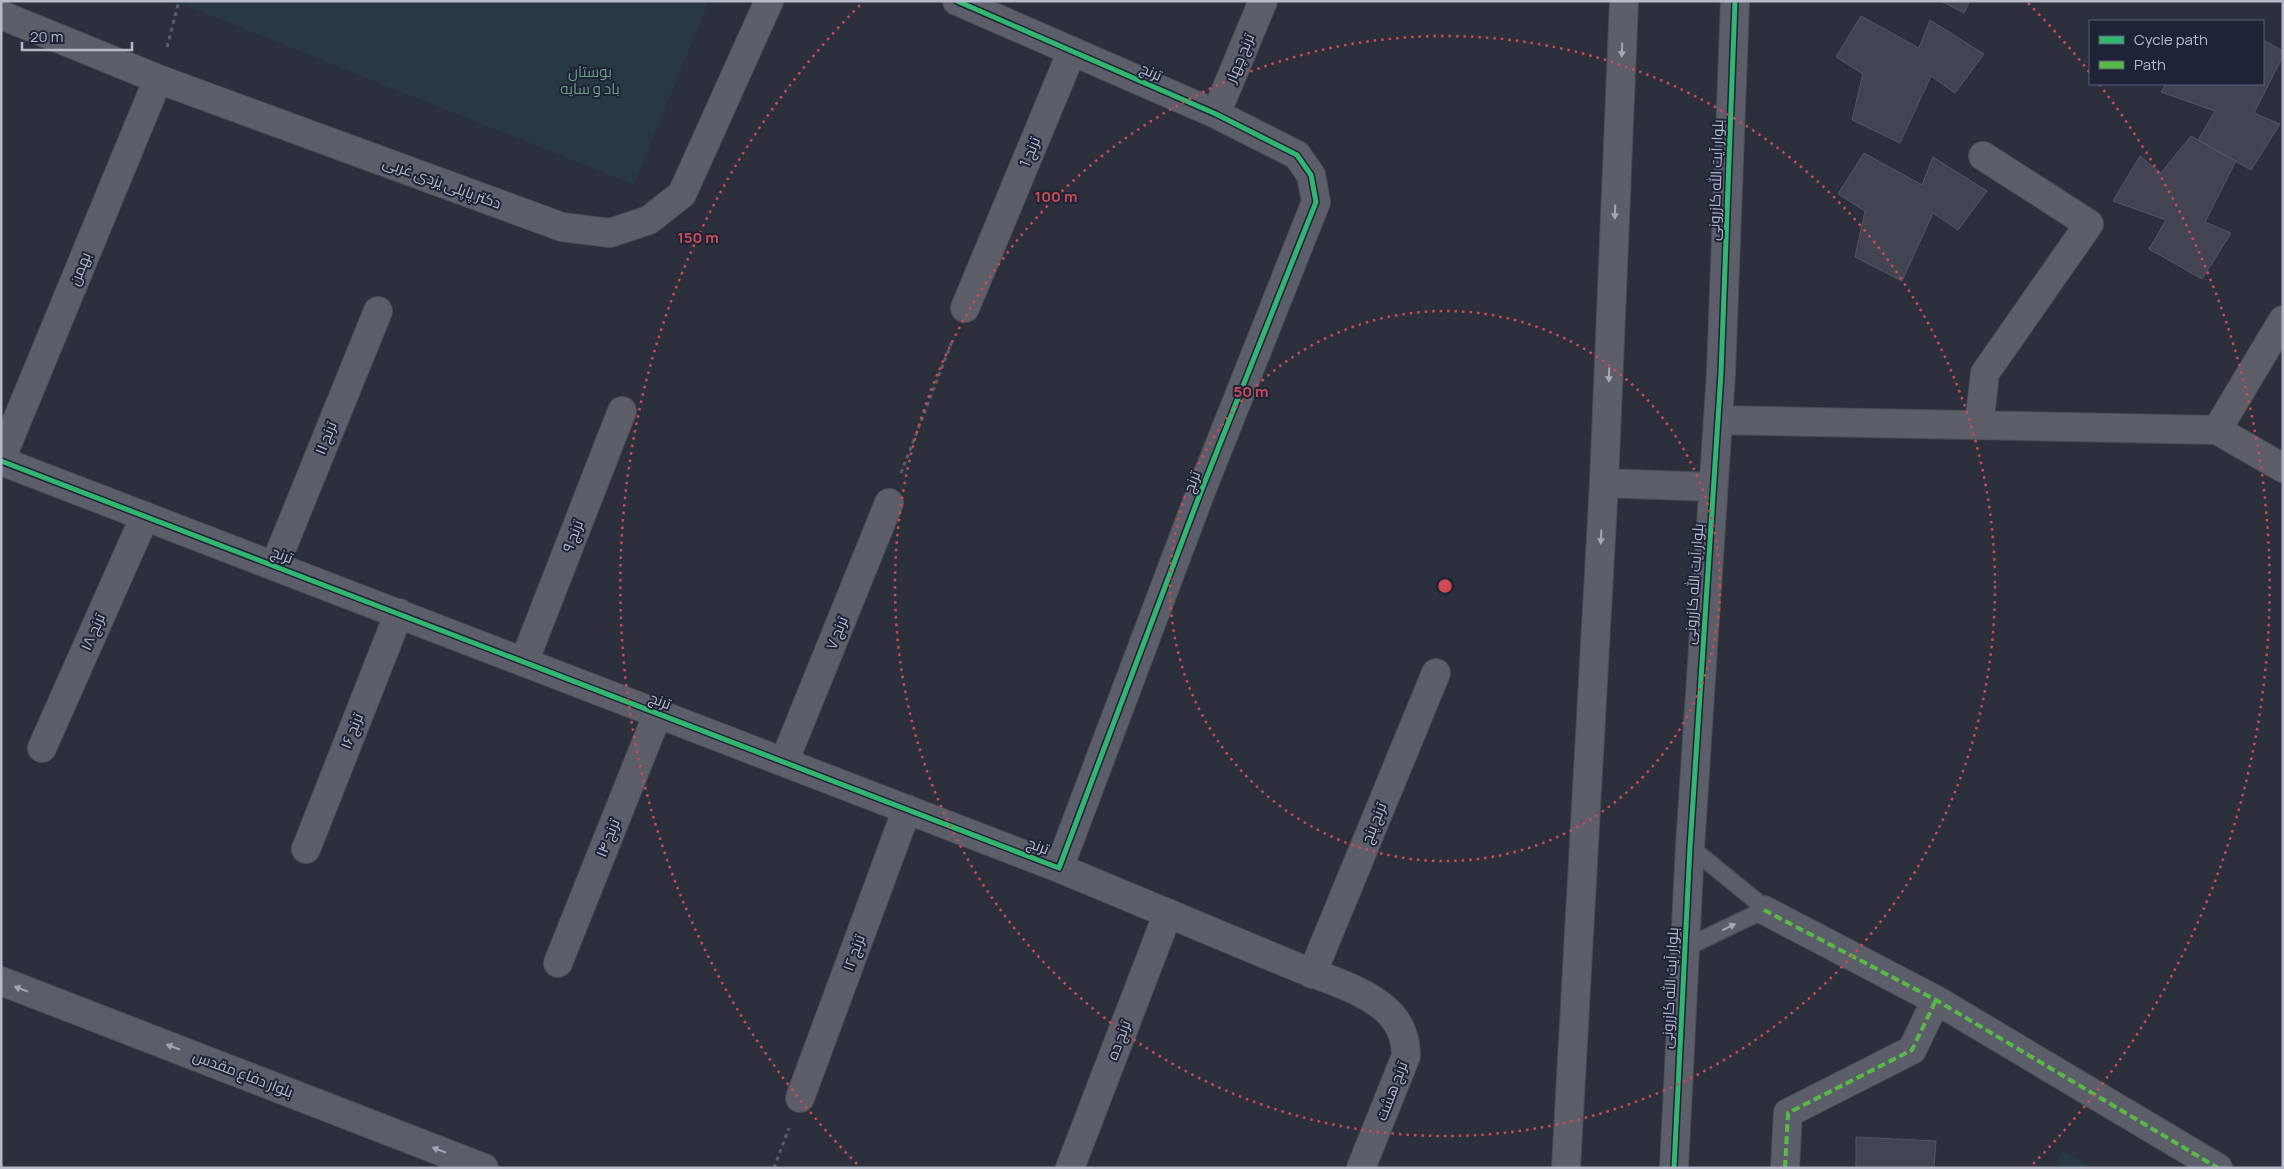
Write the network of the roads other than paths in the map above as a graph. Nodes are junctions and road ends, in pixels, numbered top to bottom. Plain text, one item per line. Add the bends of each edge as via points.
1 (769, 1) edge
2 (1263, 1) edge
3 (1624, 1) edge
4 (1735, 1) edge
5 (963, 2) edge
6 (1, 15) edge
7 (1072, 51) junction
8 (158, 79) junction
9 (1216, 114) junction
10 (1983, 156) dead end
11 (965, 308) road end
12 (378, 310) dead end
13 (2283, 320) edge
14 (622, 411) dead end
15 (1718, 420) junction
16 (1979, 425) junction
17 (2217, 430) junction
18 (1, 460) edge
19 (2283, 468) edge
20 (1604, 483) junction
21 (1713, 487) junction
22 (889, 504) road end
23 (144, 516) junction
24 (275, 566) junction
25 (399, 613) junction
26 (524, 662) junction
27 (1436, 673) dead end
28 (658, 713) junction
29 (42, 748) dead end
30 (784, 762) junction
31 (907, 809) junction
32 (1690, 847) junction
33 (306, 849) dead end
34 (1059, 868) junction
35 (1764, 910) junction
36 (1168, 913) junction
37 (1685, 948) junction
38 (558, 963) dead end
39 (1312, 974) junction
40 (1, 981) edge
41 (1936, 1000) junction
42 (800, 1098) road end
43 (484, 1168) edge
44 (1070, 1168) edge
45 (1361, 1168) edge
46 (1566, 1168) edge
47 (1674, 1168) edge
48 (1785, 1168) edge
49 (2218, 1168) edge

1 - 8 street, دکتر پاپلی یزدی غربی via 682,194 649,220 610,234 562,227
2 - 9 street, ترنج چهار
3 -> 20 street
4 - 15 street, بلوار آیت الله کازرونی
5 - 7 street, ترنج
6 - 8 street, دکتر پاپلی یزدی غربی
7 - 9 street, ترنج
7 - 11 street, ترنج 1
8 - 18 street, بهمن
9 - 34 street, ترنج via 1297,155 1311,175 1316,202 1200,494
10 - 16 street via 2089,224 1985,373
12 - 24 street, ترنج ۱۱
13 - 17 street
14 - 26 street, ترنج ۹
15 - 16 street
15 - 21 street, بلوار آیت الله کازرونی
16 - 17 street
17 - 19 street
18 - 23 street, ترنج
20 - 21 street
20 -> 46 street
21 - 32 street, بلوار آیت الله کازرونی
22 - 30 street, ترنج ۷
23 - 24 street, ترنج
23 - 29 street, ترنج ۱۸
24 - 25 street, ترنج
25 - 26 street, ترنج
25 - 33 street, ترنج ۱۶
26 - 28 street, ترنج
27 - 39 street, ترنج پنج
28 - 30 street, ترنج
28 - 38 street, ترنج ۱۴
30 - 31 street, ترنج
31 - 34 street, ترنج
31 - 42 street, ترنج ۱۲
32 - 35 lane
32 - 37 street, بلوار آیت الله کازرونی
34 - 36 street, ترنج هشت
37 -> 35 lane
35 - 41 street
36 - 39 street, ترنج هشت
36 - 44 street, ترنج ده
37 - 47 street, بلوار آیت الله کازرونی
39 - 45 street, ترنج هشت via 1356,990 1373,1000 1396,1020 1406,1044 1406,1056
43 -> 40 main road, بلوار دفاع مقدس
41 - 48 street via 1912,1050 1788,1113
41 - 49 street

